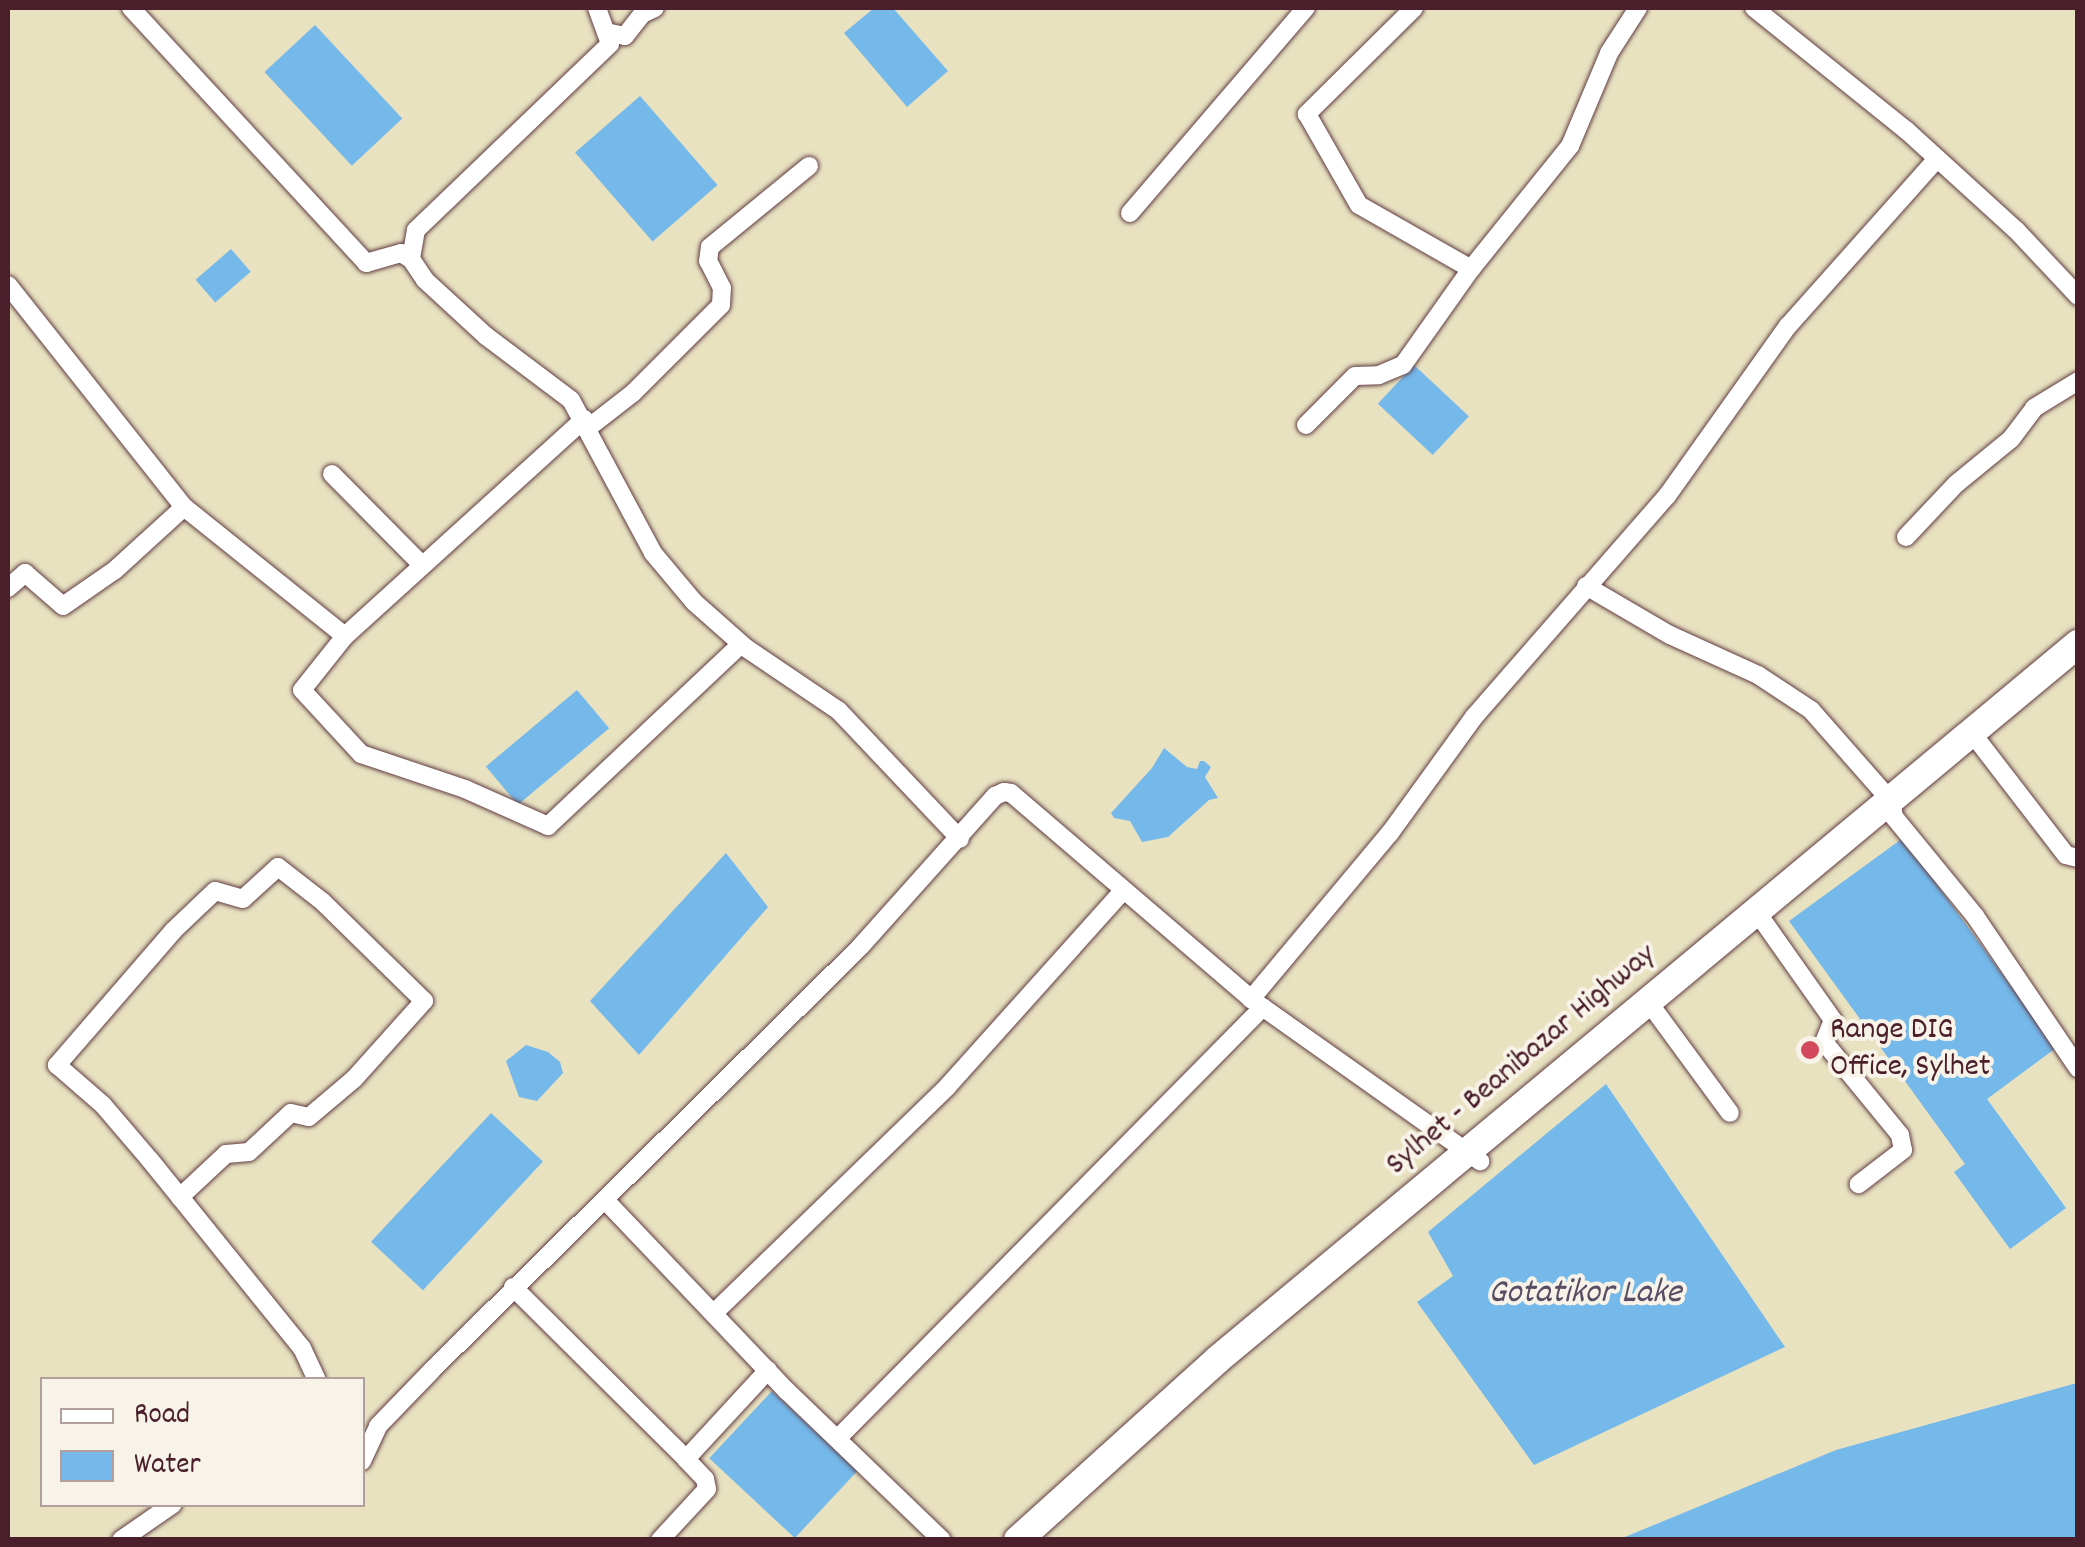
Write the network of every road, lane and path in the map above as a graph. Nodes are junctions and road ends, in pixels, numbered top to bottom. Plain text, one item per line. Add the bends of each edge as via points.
1 (131, 8) edge
2 (597, 8) edge
3 (655, 8) edge
4 (1306, 8) edge
5 (1414, 8) edge
6 (1638, 8) edge
7 (1754, 8) edge
8 (606, 32) junction
9 (1938, 159) junction
10 (809, 166) dead end
11 (1130, 213) dead end
12 (411, 258) junction
13 (1471, 269) junction
14 (8, 285) edge
15 (2078, 296) edge
16 (2078, 380) edge
17 (586, 423) junction
18 (1306, 425) dead end
19 (332, 474) dead end
20 (184, 507) junction
21 (1906, 537) dead end
22 (421, 564) junction
23 (1586, 586) junction
24 (8, 588) edge
25 (345, 636) junction
26 (741, 644) junction
27 (2078, 644) edge
28 (2078, 661) edge
29 (1975, 738) junction
30 (1893, 809) junction
31 (960, 838) junction
32 (2078, 858) edge
33 (1122, 892) junction
34 (1760, 917) junction
35 (1257, 1003) junction
36 (1653, 1006) junction
37 (2078, 1068) edge
38 (1730, 1113) dead end
39 (1475, 1156) junction
40 (1859, 1184) dead end
41 (180, 1197) junction
42 (605, 1200) junction
43 (514, 1286) junction
44 (715, 1312) junction
45 (768, 1370) junction
46 (316, 1377) edge
47 (838, 1438) junction
48 (365, 1454) edge
49 (686, 1459) junction
50 (1078, 1498) junction
51 (169, 1507) edge
52 (121, 1540) edge
53 (660, 1540) edge
54 (942, 1540) edge
55 (1018, 1540) edge
56 (1040, 1540) edge

1 - 12 street via 366,263 401,253
2 - 8 street
3 - 8 street via 625,36
4 - 11 street
5 - 13 street via 1307,114 1359,206
6 - 13 street via 1609,53 1570,146
7 - 9 street
8 - 12 street via 610,44 578,78 416,230
9 - 15 street
9 - 23 street via 1788,326 1667,496
10 - 17 street via 710,247 721,305 633,392
12 - 17 street via 424,280 571,400
13 - 18 street via 1403,365 1355,376
14 - 20 street
16 - 21 street via 2034,408 2012,439
17 - 22 street
17 - 26 street via 653,553
19 - 22 street
20 - 24 street via 73,602 63,606 25,573
20 - 25 street
22 - 25 street
23 - 30 street via 1758,675 1811,710
23 - 35 street via 1474,717
25 - 26 street via 302,690 362,754 548,826
26 - 31 street via 839,711
27 - 29 main road, Sylhet - Beanibazar Highway
28 - 29 main road, Sylhet - Beanibazar Highway
29 - 30 main road, Sylhet - Beanibazar Highway
29 - 32 street via 2066,855
30 - 34 main road, Sylhet - Beanibazar Highway
30 - 37 street
31 - 33 street via 996,796 1011,793
31 - 42 street
33 - 35 street
33 - 44 street via 947,1087
34 - 36 main road, Sylhet - Beanibazar Highway
34 - 40 street via 1833,1020 1824,1042 1900,1135 1903,1150
35 - 39 street
35 - 47 street
36 - 38 street
36 - 39 main road, Sylhet - Beanibazar Highway
39 - 50 main road, Sylhet - Beanibazar Highway via 1221,1365
41 - 41 street via 103,1105 57,1065 215,892 243,899 278,867 424,1000 354,1079 309,1118 291,1113 249,1152 226,1154
41 - 46 street via 302,1348
42 - 43 street
42 - 44 street
43 - 48 street via 378,1426
43 - 49 street
44 - 45 street
45 - 47 street
45 - 49 street
47 - 54 street
49 - 53 street via 707,1488
50 - 55 main road, Sylhet - Beanibazar Highway
50 - 56 main road, Sylhet - Beanibazar Highway
51 - 52 street

